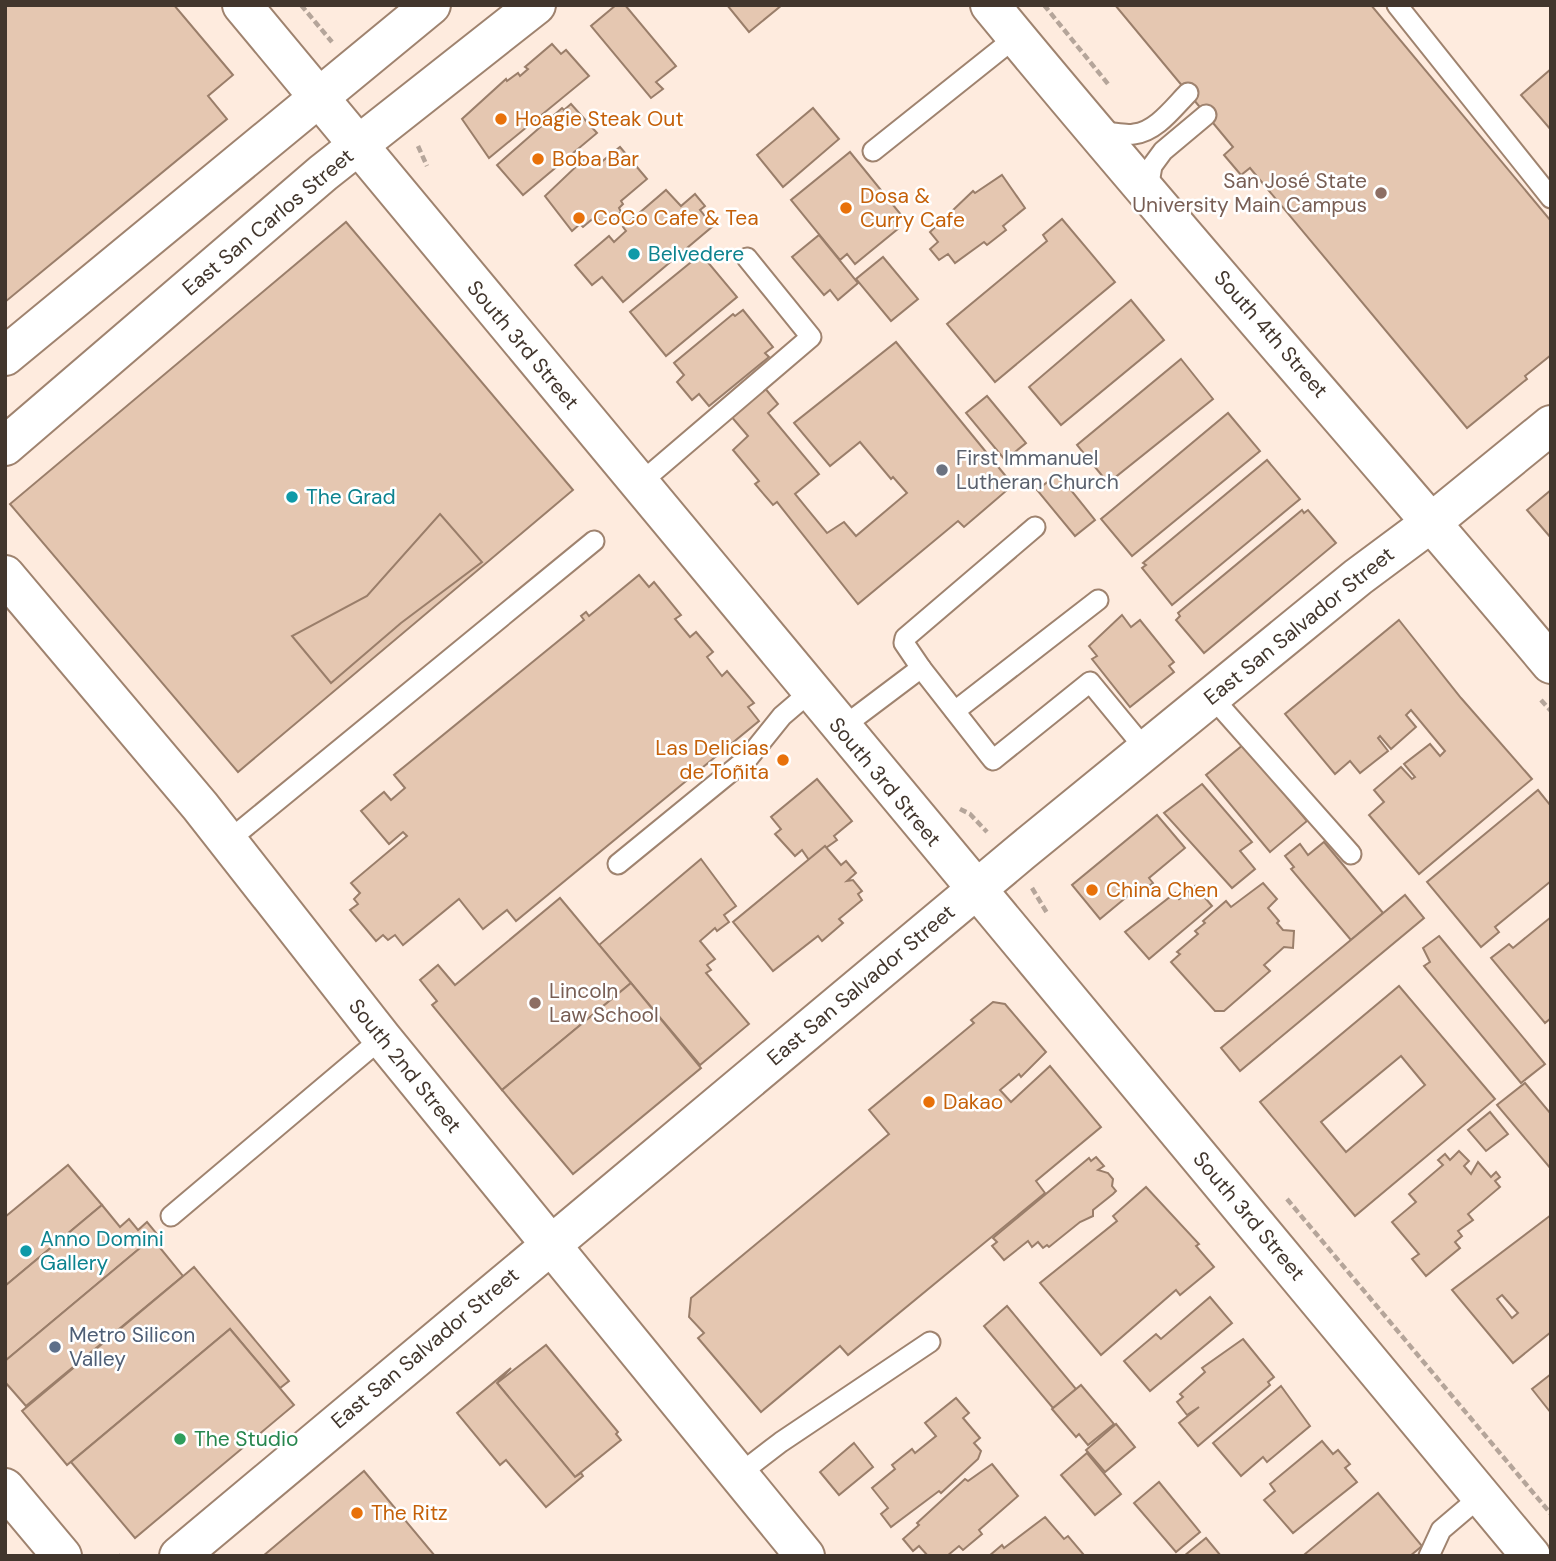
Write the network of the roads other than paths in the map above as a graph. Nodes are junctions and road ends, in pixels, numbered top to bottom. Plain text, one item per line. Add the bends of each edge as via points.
1 (242, 5) edge
2 (431, 5) edge
3 (536, 5) edge
4 (990, 5) edge
5 (1397, 5) edge
6 (1016, 37) junction
7 (1188, 93) dead end
8 (320, 97) junction
9 (1206, 115) dead end
10 (1094, 132) junction
11 (358, 146) junction
12 (873, 151) dead end
13 (1147, 194) junction
14 (1551, 198) edge
15 (747, 258) dead end
16 (5, 356) edge
17 (1551, 425) edge
18 (5, 446) edge
19 (639, 484) junction
20 (1432, 522) junction
21 (1035, 527) dead end
22 (594, 541) dead end
23 (5, 575) edge
24 (1098, 600) dead end
25 (1551, 664) edge
26 (921, 668) junction
27 (810, 692) junction
28 (1211, 696) junction
29 (954, 711) junction
30 (841, 729) junction
31 (1146, 750) junction
32 (228, 841) junction
33 (1351, 854) dead end
34 (618, 864) dead end
35 (977, 889) junction
36 (382, 1038) junction
37 (171, 1216) dead end
38 (550, 1244) junction
39 (930, 1342) dead end
40 (738, 1475) junction
41 (5, 1488) edge
42 (1481, 1496) junction
43 (62, 1556) edge
44 (179, 1556) edge
45 (805, 1556) edge
46 (1429, 1556) edge
47 (1531, 1556) edge

1 - 8 street, South 3rd Street
2 - 8 street
3 - 11 street, East San Carlos Street
4 - 6 street, South 4th Street
5 - 14 lane
6 - 10 street, South 4th Street
6 - 12 lane
7 - 10 lane via 1146,131
8 - 11 street, South 3rd Street
8 - 16 street
9 - 13 lane via 1163,151 1153,166
10 - 13 street, South 4th Street
11 - 18 street, East San Carlos Street
11 - 19 street, South 3rd Street
13 - 20 street, South 4th Street
15 - 19 lane via 811,337
17 - 20 street, East San Salvador Street
19 - 27 street, South 3rd Street
20 - 25 street, South 4th Street
20 - 28 street, East San Salvador Street
21 - 26 lane via 905,638
22 - 32 lane
23 - 32 street, South 2nd Street
24 - 29 lane
26 - 29 lane
26 - 30 lane
27 - 30 street, South 3rd Street
27 - 34 lane via 782,716 749,757
28 - 31 street, East San Salvador Street
28 - 33 lane
29 - 31 lane via 993,760 998,760 1090,682
30 - 35 street, South 3rd Street
31 - 35 street, East San Salvador Street
32 - 36 street, South 2nd Street
35 - 38 street, East San Salvador Street
35 - 42 street, South 3rd Street
36 - 37 lane
36 - 38 street, South 2nd Street
38 - 40 street, South 2nd Street
38 - 44 street, East San Salvador Street
39 - 40 lane
40 - 45 street, South 2nd Street
41 - 43 street
42 - 46 lane via 1441,1530
42 - 47 street, South 3rd Street

